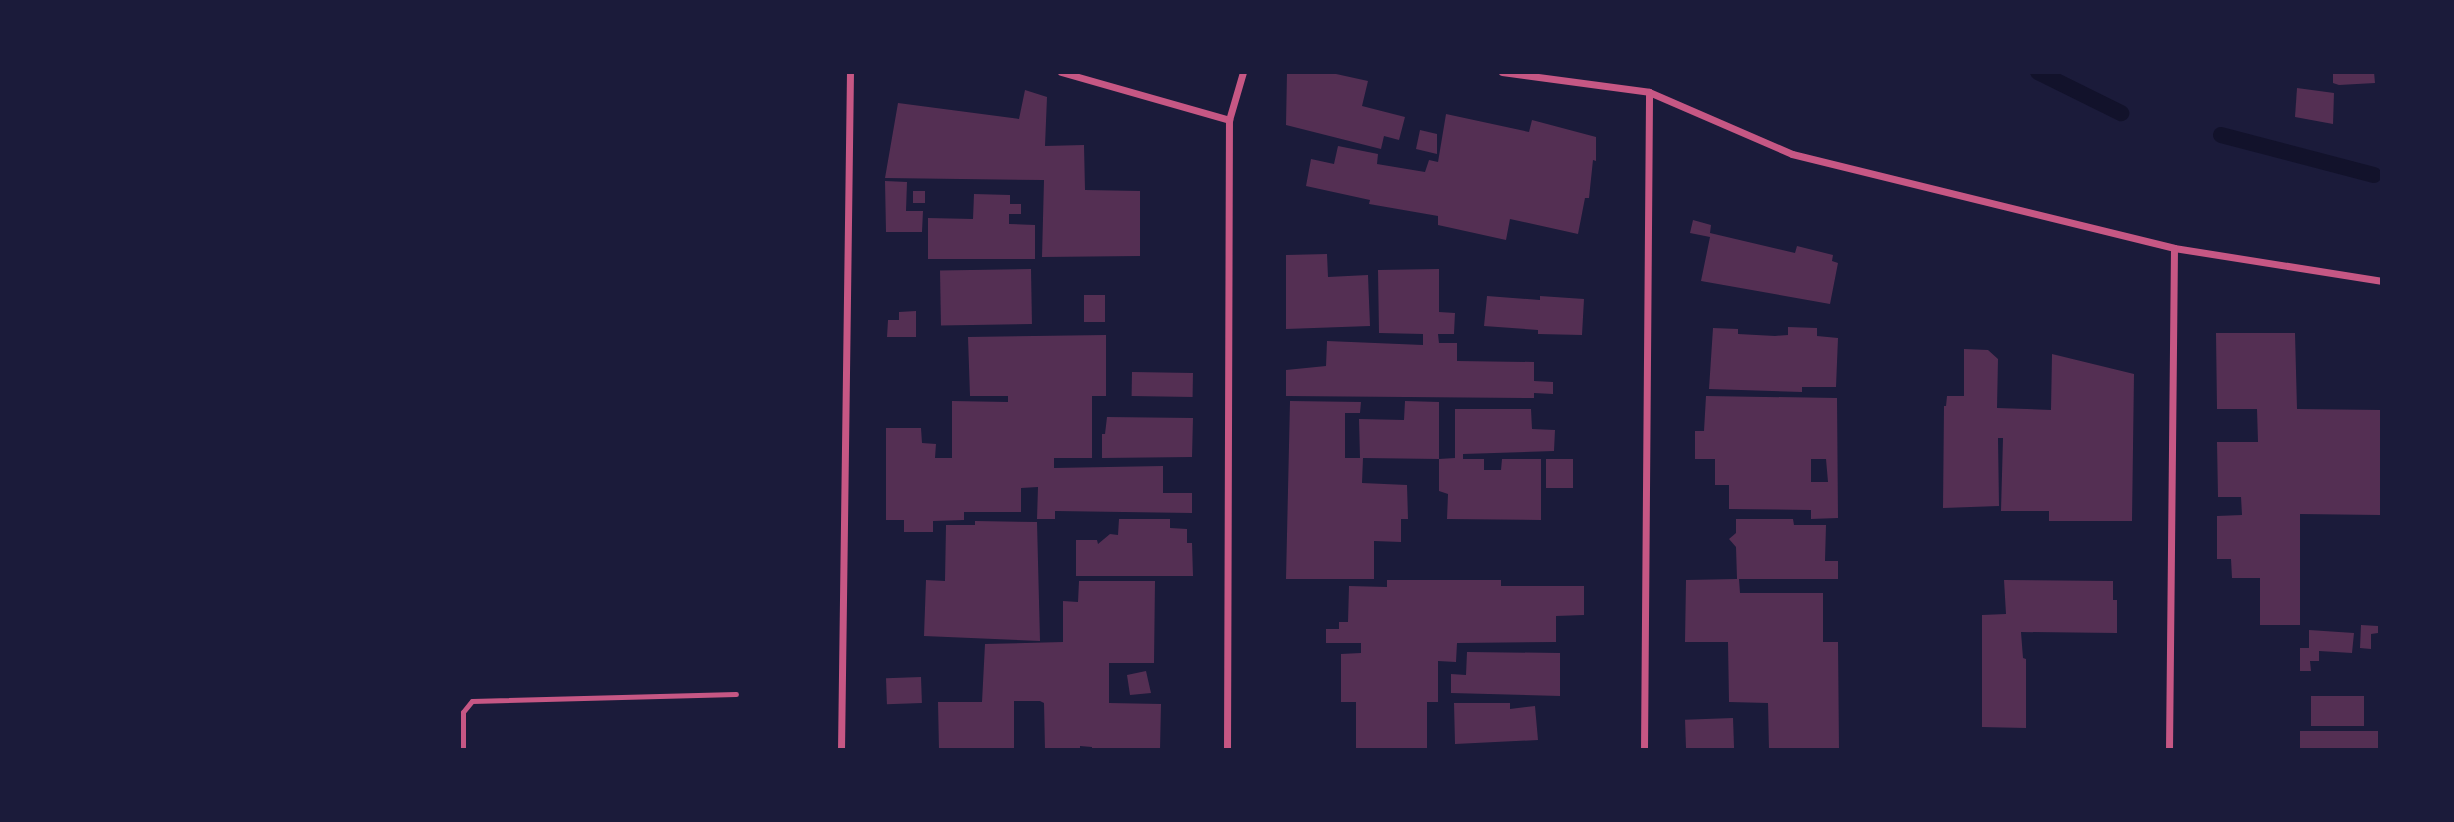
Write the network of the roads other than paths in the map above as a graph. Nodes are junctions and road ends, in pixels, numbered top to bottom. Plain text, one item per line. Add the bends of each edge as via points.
1 (850, 72) edge
2 (1061, 72) edge
3 (1243, 72) edge
4 (1502, 72) edge
5 (1649, 92) junction
6 (1229, 120) junction
7 (2174, 248) junction
8 (2382, 281) edge
9 (736, 694) dead end
10 (463, 750) edge
11 (841, 750) edge
12 (1227, 750) edge
13 (1644, 750) edge
14 (2169, 750) edge

1 - 11 street
2 - 6 street
3 - 6 street
4 - 5 street
5 - 7 street via 1792,154
5 - 13 street
6 - 12 street
7 - 8 street
7 - 14 street
9 - 10 lane via 472,701 463,712

